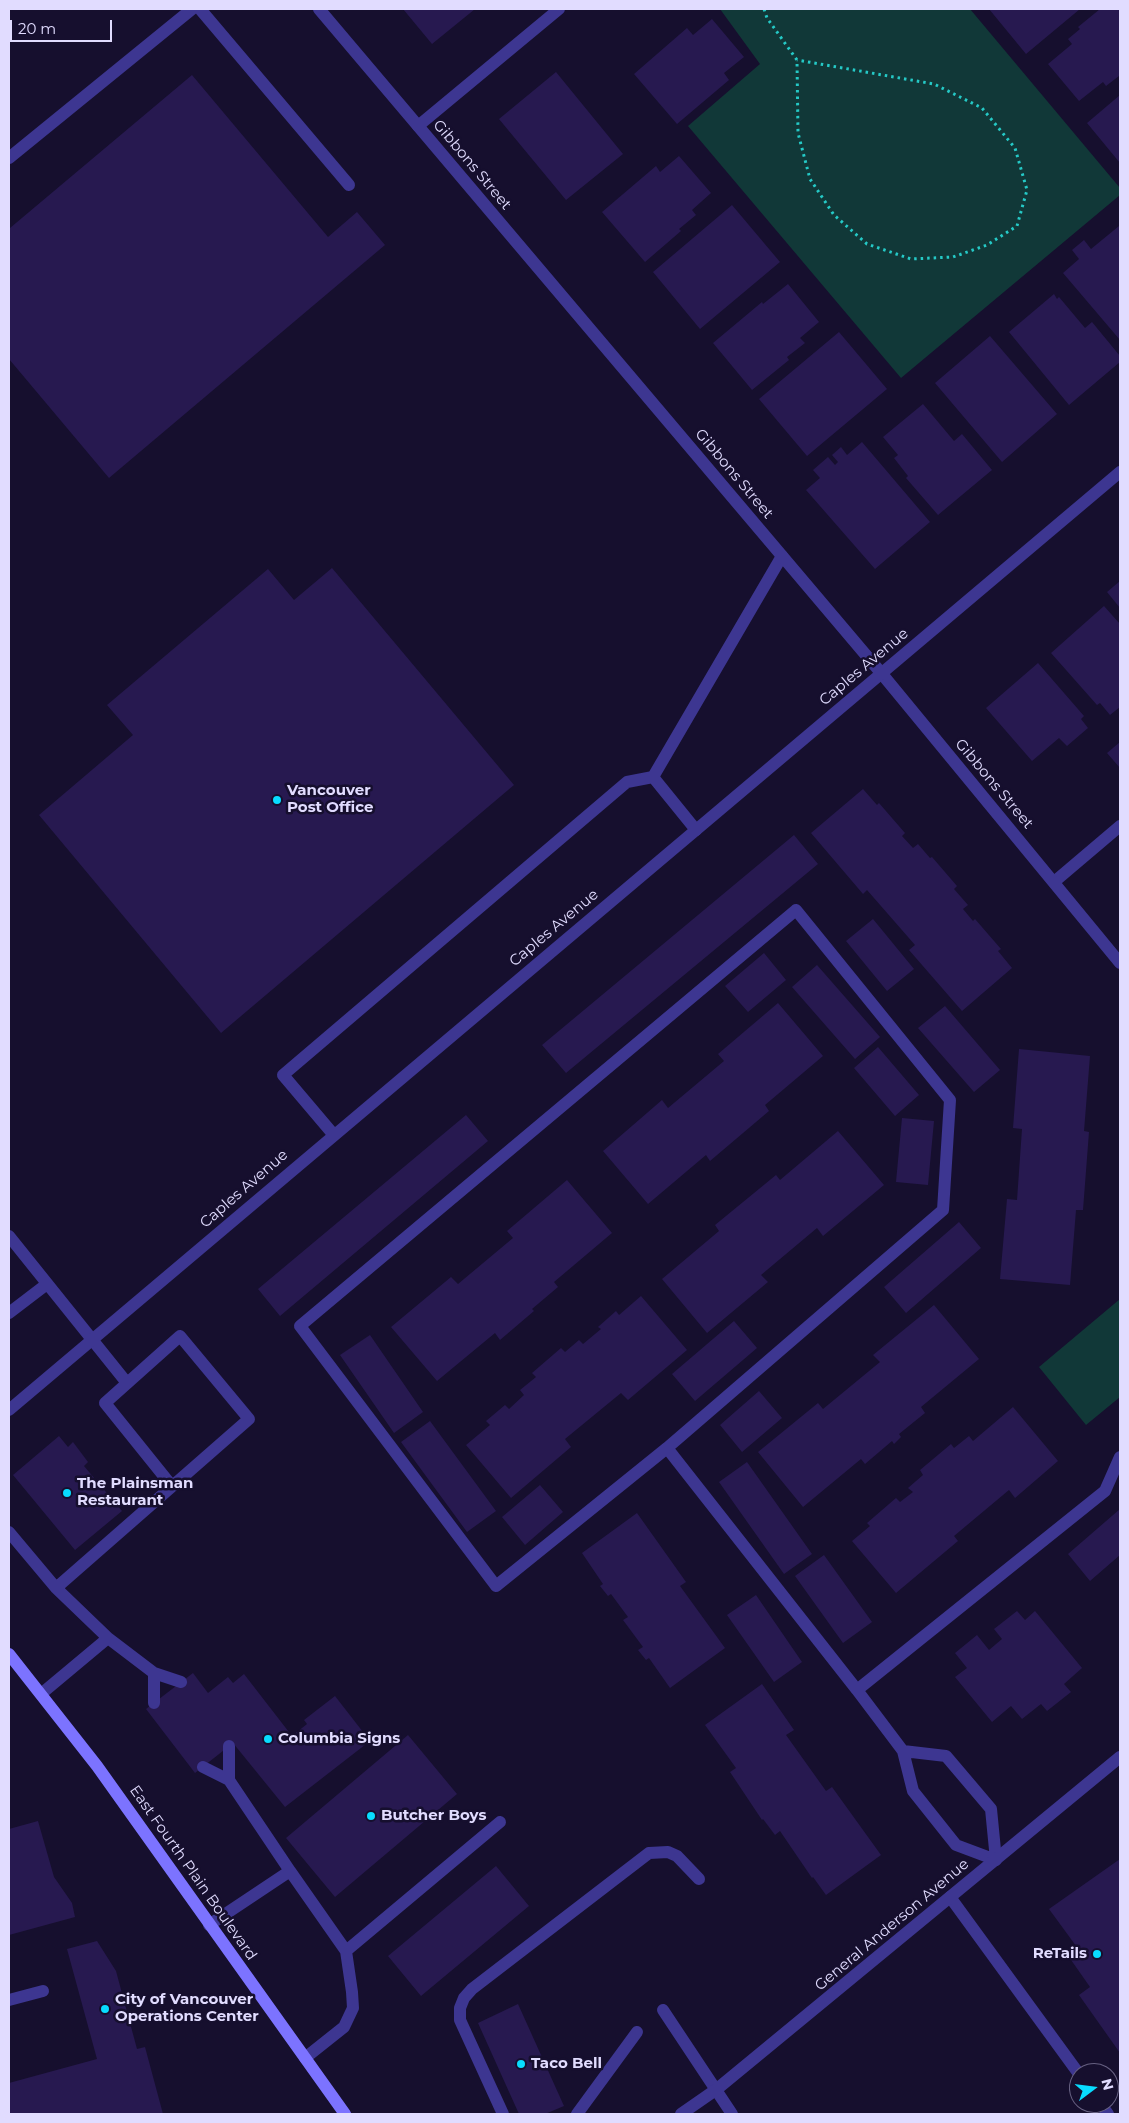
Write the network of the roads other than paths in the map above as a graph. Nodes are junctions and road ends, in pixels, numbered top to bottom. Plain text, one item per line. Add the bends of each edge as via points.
1 (192, 9) edge
2 (200, 9) edge
3 (319, 9) edge
4 (558, 9) edge
5 (418, 126) junction
6 (9, 158) edge
7 (349, 185) dead end
8 (1120, 472) edge
9 (782, 556) junction
10 (882, 674) junction
11 (653, 777) junction
12 (1120, 826) edge
13 (696, 830) junction
14 (1054, 882) junction
15 (1120, 963) edge
16 (333, 1134) junction
17 (9, 1236) edge
18 (47, 1284) junction
19 (9, 1313) edge
20 (92, 1340) junction
21 (127, 1383) junction
22 (9, 1410) edge
23 (667, 1448) junction
24 (1120, 1457) edge
25 (171, 1485) junction
26 (9, 1532) edge
27 (56, 1588) junction
28 (108, 1638) junction
29 (9, 1654) edge
30 (154, 1673) junction
31 (181, 1682) dead end
32 (857, 1690) junction
33 (41, 1694) junction
34 (154, 1703) dead end
35 (229, 1746) dead end
36 (902, 1751) junction
37 (1120, 1757) edge
38 (203, 1767) dead end
39 (229, 1780) junction
40 (500, 1822) dead end
41 (996, 1860) junction
42 (290, 1871) junction
43 (699, 1879) dead end
44 (950, 1897) junction
45 (210, 1925) junction
46 (346, 1951) junction
47 (42, 1991) dead end
48 (9, 2000) edge
49 (663, 2010) dead end
50 (637, 2032) dead end
51 (305, 2058) junction
52 (1071, 2063) edge
53 (717, 2089) junction
54 (345, 2114) edge
55 (503, 2114) edge
56 (577, 2114) edge
57 (681, 2114) edge
58 (732, 2114) edge

1 - 6 street
2 - 7 street
3 - 5 street, Gibbons Street
4 - 5 street
5 - 9 street, Gibbons Street
8 - 10 street, Caples Avenue
9 - 10 street, Gibbons Street
9 - 11 street
10 - 13 street, Caples Avenue
10 - 14 street, Gibbons Street
11 - 13 street
11 - 16 street via 627,782 282,1075
12 - 14 street
13 - 16 street, Caples Avenue
14 - 15 street, Gibbons Street
16 - 20 street, Caples Avenue
17 - 18 street
18 - 19 street
18 - 20 street
20 - 21 street
20 - 22 street, Caples Avenue
21 - 25 street via 104,1403
21 - 25 street via 180,1336 249,1419
23 - 23 street via 943,1210 950,1100 796,910 300,1326 496,1586
23 - 32 street
24 - 32 street via 1105,1491
25 - 27 street
26 - 27 street
27 - 28 street
28 - 30 street
28 - 33 street
29 - 33 main road, East Fourth Plain Boulevard
30 - 31 street
30 - 34 street
32 - 36 street
33 - 45 main road, East Fourth Plain Boulevard via 97,1766
35 - 39 street
36 - 41 street via 913,1791 956,1845
36 - 41 street via 946,1756 991,1810
37 - 41 street, General Anderson Avenue
38 - 39 street
39 - 42 street
40 - 46 street
41 - 44 street, General Anderson Avenue
42 - 45 street
42 - 46 street
43 - 55 street via 678,1856 668,1852 649,1853 464,1998 460,2020
44 - 52 street
44 - 53 street, General Anderson Avenue
45 - 51 main road, East Fourth Plain Boulevard
46 - 51 street via 353,2008 344,2027
47 - 48 street
49 - 53 street
50 - 56 street
51 - 54 main road, East Fourth Plain Boulevard
53 - 57 street, General Anderson Avenue
53 - 58 street

